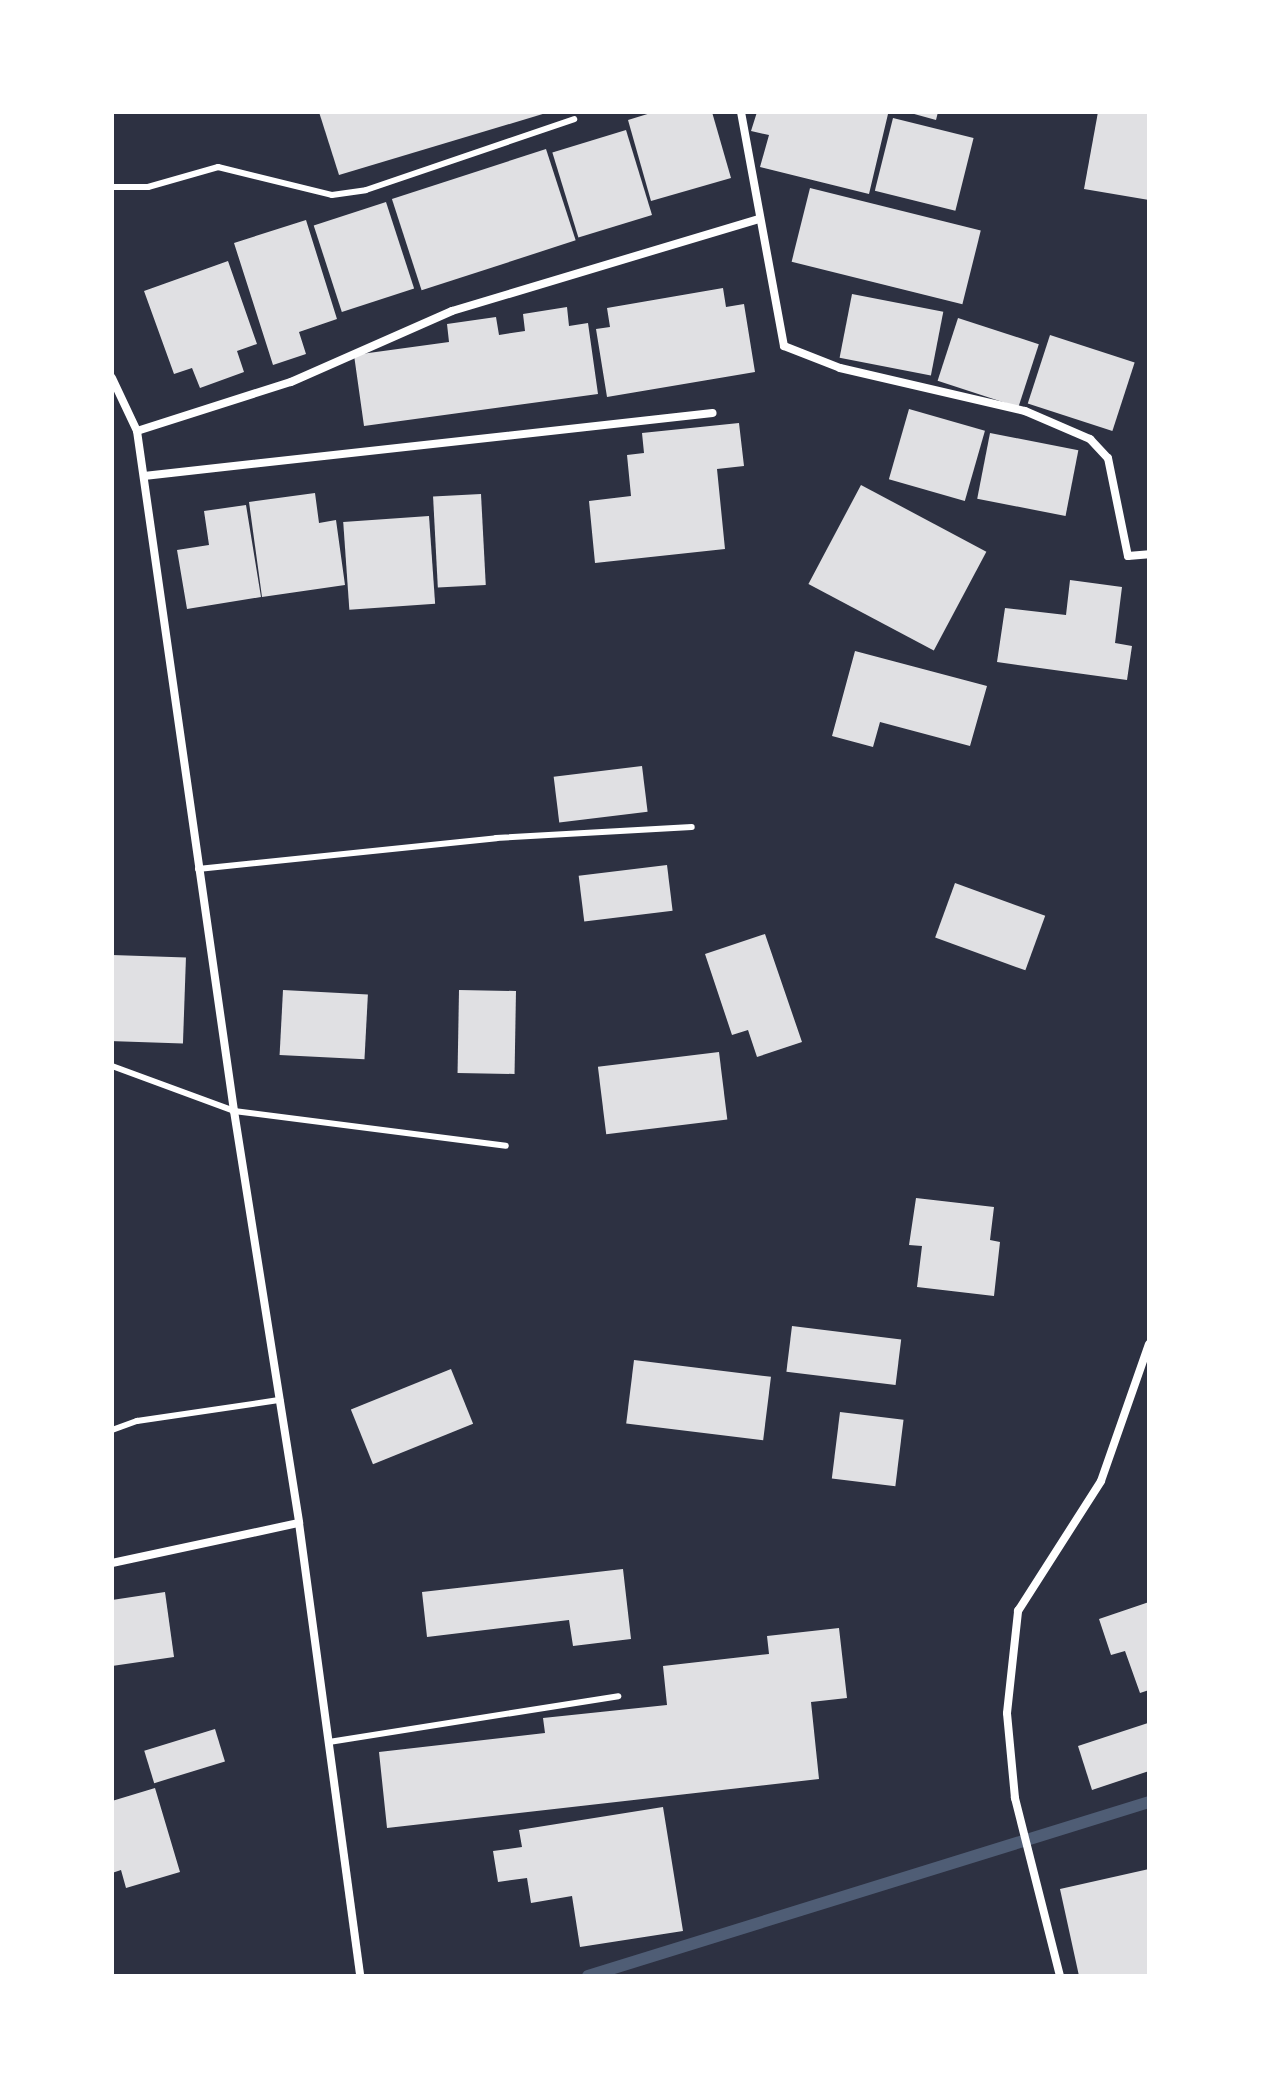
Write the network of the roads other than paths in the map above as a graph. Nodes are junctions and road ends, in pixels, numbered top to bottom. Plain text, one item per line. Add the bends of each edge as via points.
1 (741, 112) edge
2 (574, 119) dead end
3 (112, 187) edge
4 (759, 219) junction
5 (112, 378) edge
6 (713, 413) dead end
7 (137, 431) junction
8 (144, 476) junction
9 (1149, 554) edge
10 (692, 827) dead end
11 (198, 869) junction
12 (112, 1066) edge
13 (234, 1111) junction
14 (506, 1146) dead end
15 (1149, 1344) edge
16 (280, 1400) junction
17 (112, 1430) edge
18 (299, 1523) junction
19 (112, 1563) edge
20 (618, 1696) dead end
21 (329, 1742) junction
22 (360, 1976) edge
23 (1060, 1976) edge

1 - 4 street
2 - 3 lane via 366,190 332,195 218,167 148,187
4 - 7 street via 452,311 291,382
4 - 9 street via 784,346 840,368 1025,411 1090,439 1108,458 1128,556
5 - 7 street
6 - 8 street
7 - 8 street
8 - 11 street
10 - 11 lane via 496,838
11 - 13 street
12 - 13 lane
13 - 14 lane
13 - 16 street
15 - 23 street via 1101,1481 1018,1611 1007,1713 1015,1798
16 - 17 lane via 137,1421
16 - 18 street
18 - 19 street
18 - 21 street
20 - 21 lane
21 - 22 street

